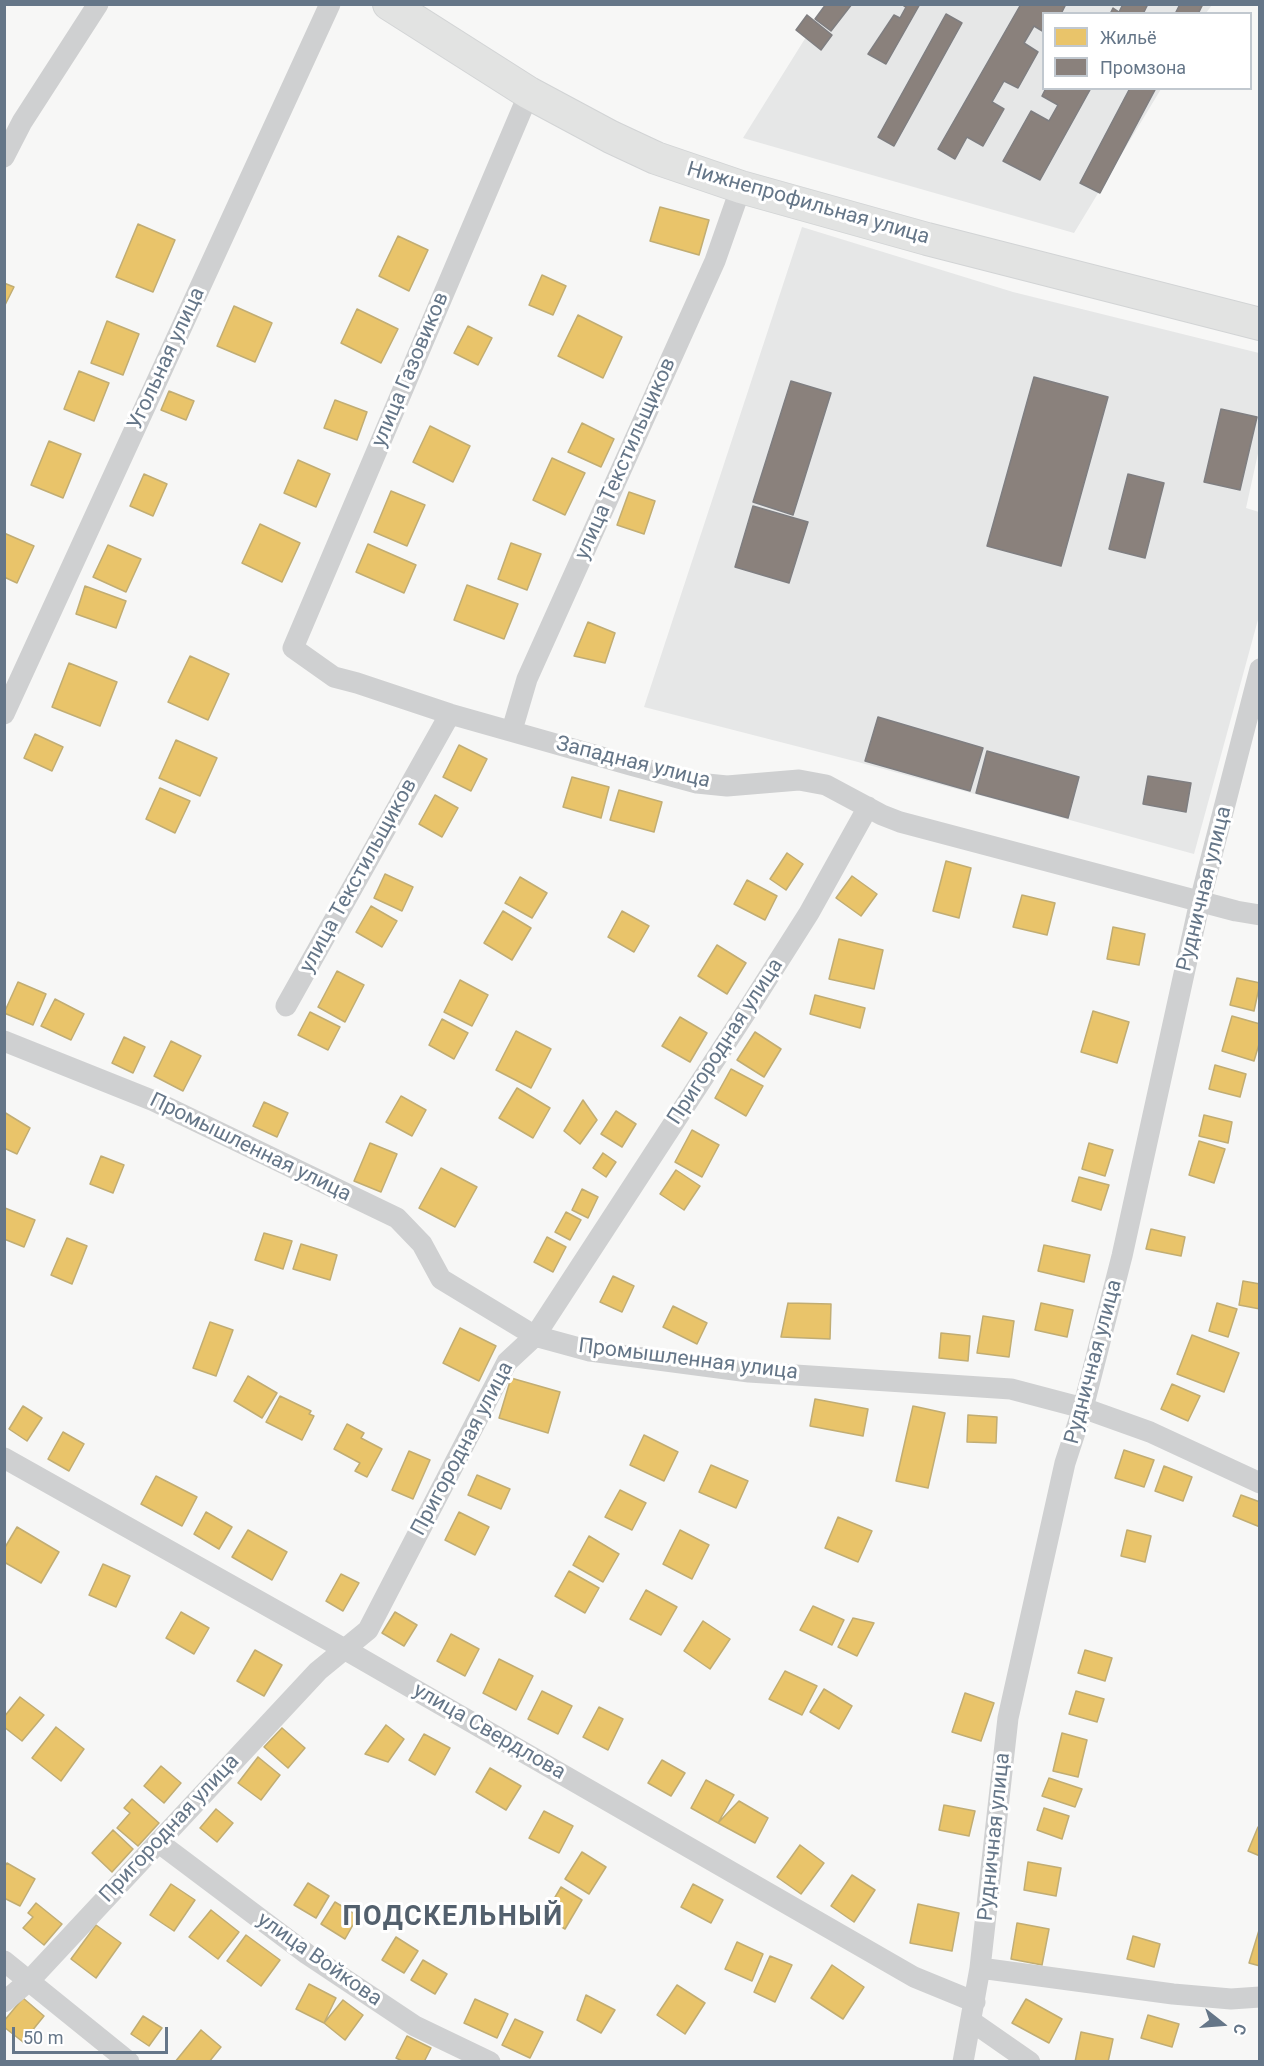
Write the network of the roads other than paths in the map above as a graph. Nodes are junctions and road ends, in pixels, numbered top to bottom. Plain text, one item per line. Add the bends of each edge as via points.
1 (98, 4) edge
2 (330, 4) edge
3 (389, 4) edge
4 (529, 93) junction
5 (4, 157) edge
6 (741, 187) junction
7 (1260, 324) edge
8 (293, 648) joint
9 (1260, 669) edge
10 (4, 714) edge
11 (450, 714) junction
12 (512, 730) junction
13 (868, 807) junction
14 (1200, 901) junction
15 (1260, 915) edge
16 (286, 1005) dead end
17 (4, 1041) edge
18 (535, 1336) junction
19 (1083, 1408) junction
20 (4, 1458) edge
21 (1260, 1483) edge
22 (346, 1650) junction
23 (158, 1842) junction
24 (4, 1961) edge
25 (980, 1968) junction
26 (30, 1980) junction
27 (1260, 1998) edge
28 (4, 2002) edge
29 (973, 2011) junction
30 (129, 2061) edge
31 (490, 2061) edge
32 (963, 2061) edge
33 (1030, 2061) edge

1 - 5 street
2 - 10 street, Угольная улица
3 - 4 street, Нижнепрофильная улица
4 - 6 street, Нижнепрофильная улица via 656,158
4 - 8 street, улица Газовиков
6 - 7 street, Нижнепрофильная улица
6 - 12 street, улица Текстильщиков via 715,261 527,679
8 - 11 street, Западная улица via 334,677
9 - 14 street, Рудничная улица
11 - 12 street, Западная улица
11 - 16 street, улица Текстильщиков
12 - 13 street, Западная улица via 697,783 727,786 800,780 826,785
13 - 14 street, Западная улица via 900,822
13 - 18 street, Пригородная улица via 809,913
14 - 15 street, Западная улица
14 - 19 street, Рудничная улица via 1122,1256
17 - 18 street, Промышленная улица via 154,1101 397,1218 422,1244 441,1279
18 - 19 street, Промышленная улица via 590,1351 749,1372 1011,1389
18 - 22 street, Пригородная улица via 507,1362 368,1630
19 - 21 street, Промышленная улица via 1150,1432
19 - 25 street, Рудничная улица via 1065,1463 1008,1718
20 - 22 street, улица Свердлова
22 - 23 street, Пригородная улица via 318,1671
22 - 29 street, улица Свердлова
23 - 26 street, Пригородная улица
23 - 31 street, улица Войкова via 307,1954 415,2026
24 - 26 street
25 - 27 street via 1173,1994
25 - 29 street, Рудничная улица
26 - 28 street, Пригородная улица
26 - 30 street
29 - 32 street, Рудничная улица
29 - 33 street, улица Свердлова

